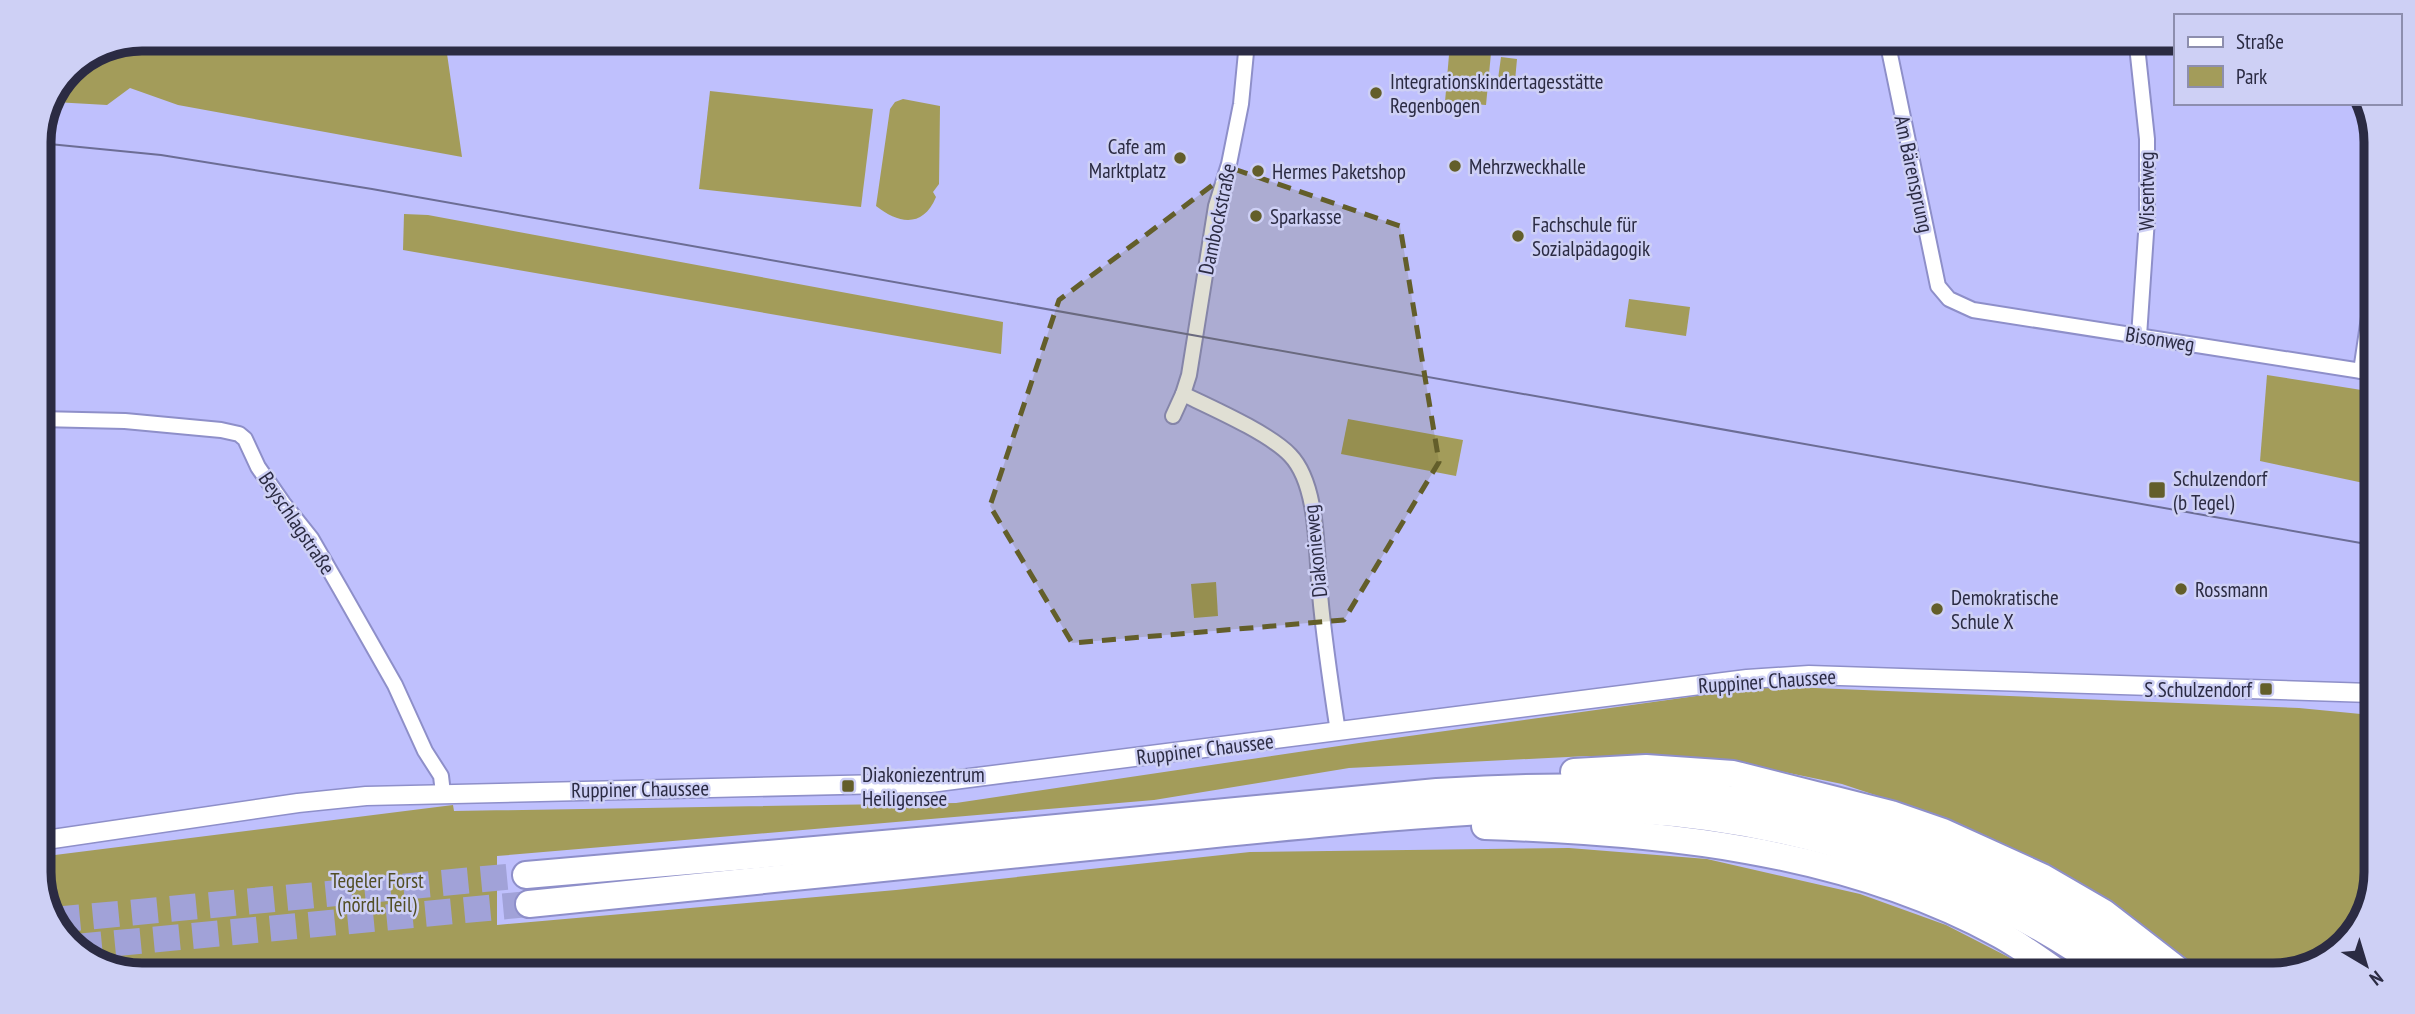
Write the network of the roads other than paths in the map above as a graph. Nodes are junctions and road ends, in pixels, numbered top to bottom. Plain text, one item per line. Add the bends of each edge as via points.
1 (1246, 51) edge
2 (1889, 51) edge
3 (2138, 51) edge
4 (1949, 299) joint
5 (2139, 336) junction
6 (2364, 372) edge
7 (1184, 394) junction
8 (1173, 416) dead end
9 (51, 419) edge
10 (2364, 693) edge
11 (1338, 732) junction
12 (443, 793) junction
13 (1203, 813) junction
14 (1326, 823) junction
15 (51, 839) edge
16 (526, 875) tunnel mouth
17 (529, 904) tunnel mouth
18 (2043, 963) edge
19 (2097, 963) edge
20 (2131, 963) edge
21 (2168, 963) edge

1 - 7 street, Dambockstraße via 1241,104 1230,164 1216,206
2 - 4 street, Am Bärensprung via 1938,286
3 - 5 street, Wisentweg via 2147,139
4 - 5 street, Bisonweg via 1973,310
5 - 6 street, Bisonweg
7 - 8 street, Dambockstraße
7 - 11 street, Diakonieweg via 1275,443 1292,456 1308,488
9 - 12 street, Beyschlagstraße via 221,430 245,439 258,467 311,538 395,685 441,776
10 - 11 street, Ruppiner Chaussee via 1809,675
11 - 12 street, Ruppiner Chaussee via 930,783
12 - 15 street, Ruppiner Chaussee via 298,803
13 - 16 highway
13 - 20 highway via 1520,787 1691,794 1822,820 1980,873 2091,932
13 - 21 highway via 1340,788 1447,778 1646,768 1733,774 1891,814 2009,860 2104,914
14 - 17 highway
14 - 18 highway via 1628,834 1780,857 1932,903 1999,934
14 - 19 highway via 1563,808 1714,819 1789,833 1917,869 2029,920

